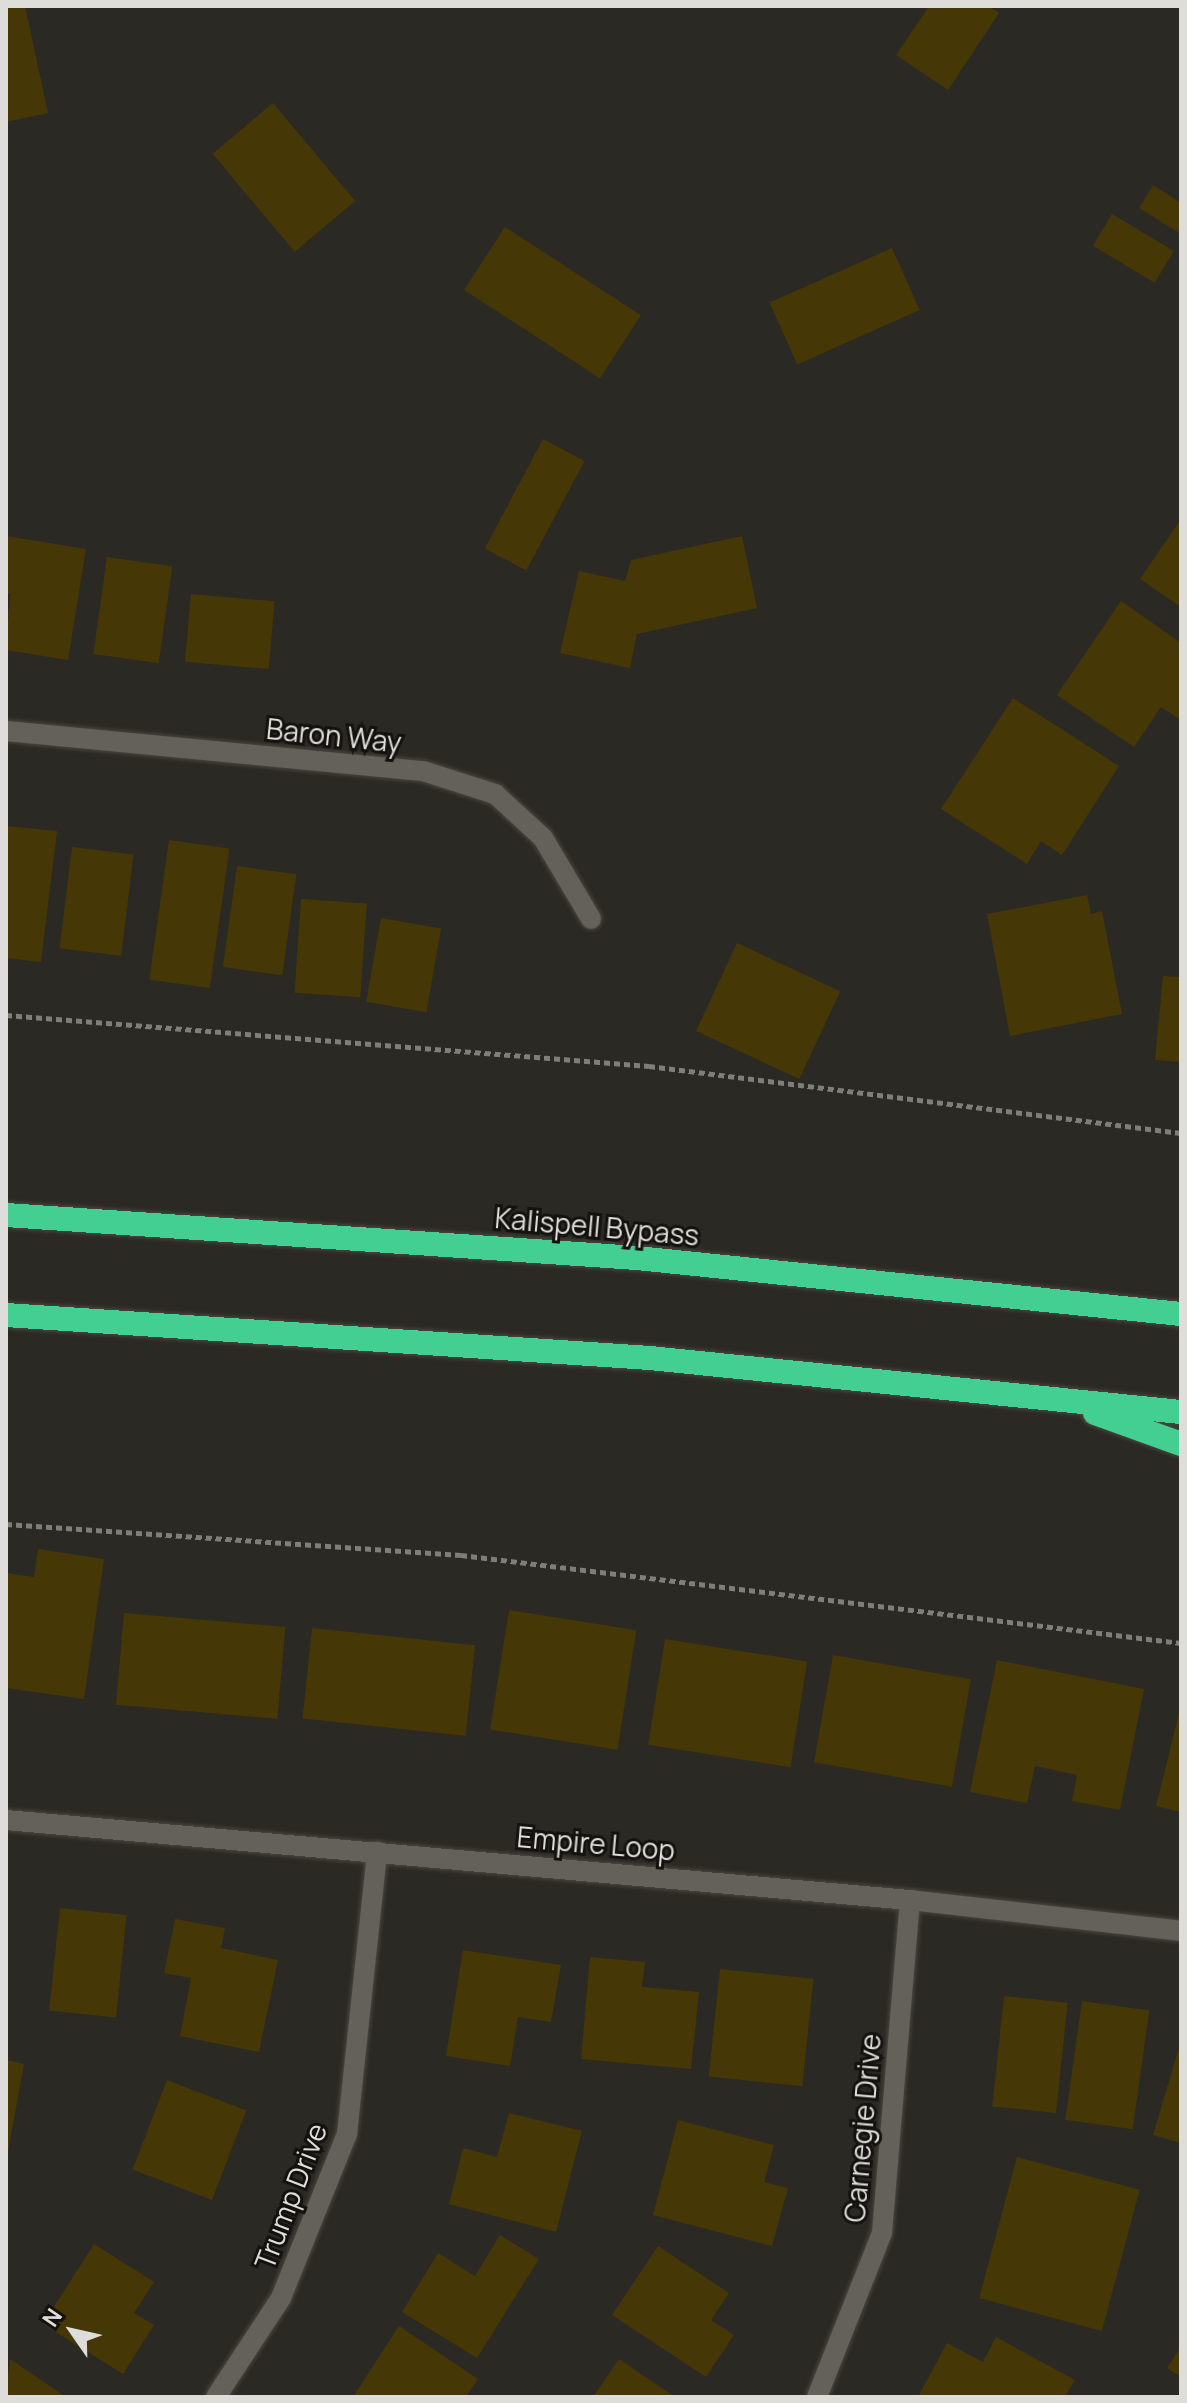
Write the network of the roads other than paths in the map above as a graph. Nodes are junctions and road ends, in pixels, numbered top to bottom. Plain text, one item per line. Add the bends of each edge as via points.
1 (6, 731) edge
2 (591, 919) dead end
3 (6, 1215) edge
4 (1181, 1314) edge
5 (6, 1315) edge
6 (1063, 1401) junction
7 (1181, 1412) edge
8 (1181, 1444) edge
9 (6, 1820) edge
10 (377, 1852) junction
11 (910, 1900) junction
12 (1181, 1931) edge
13 (216, 2397) edge
14 (817, 2397) edge

1 - 2 street, Baron Way via 423,771 495,794 543,838
3 - 4 highway, Kalispell Bypass via 637,1258
5 - 6 highway via 650,1358
6 - 7 highway
6 - 8 highway
9 - 10 street, Empire Loop
10 - 11 street, Empire Loop
10 - 13 street, Trump Drive via 347,2134 281,2298
11 - 12 street, Empire Loop
11 - 14 street, Carnegie Drive via 882,2233

